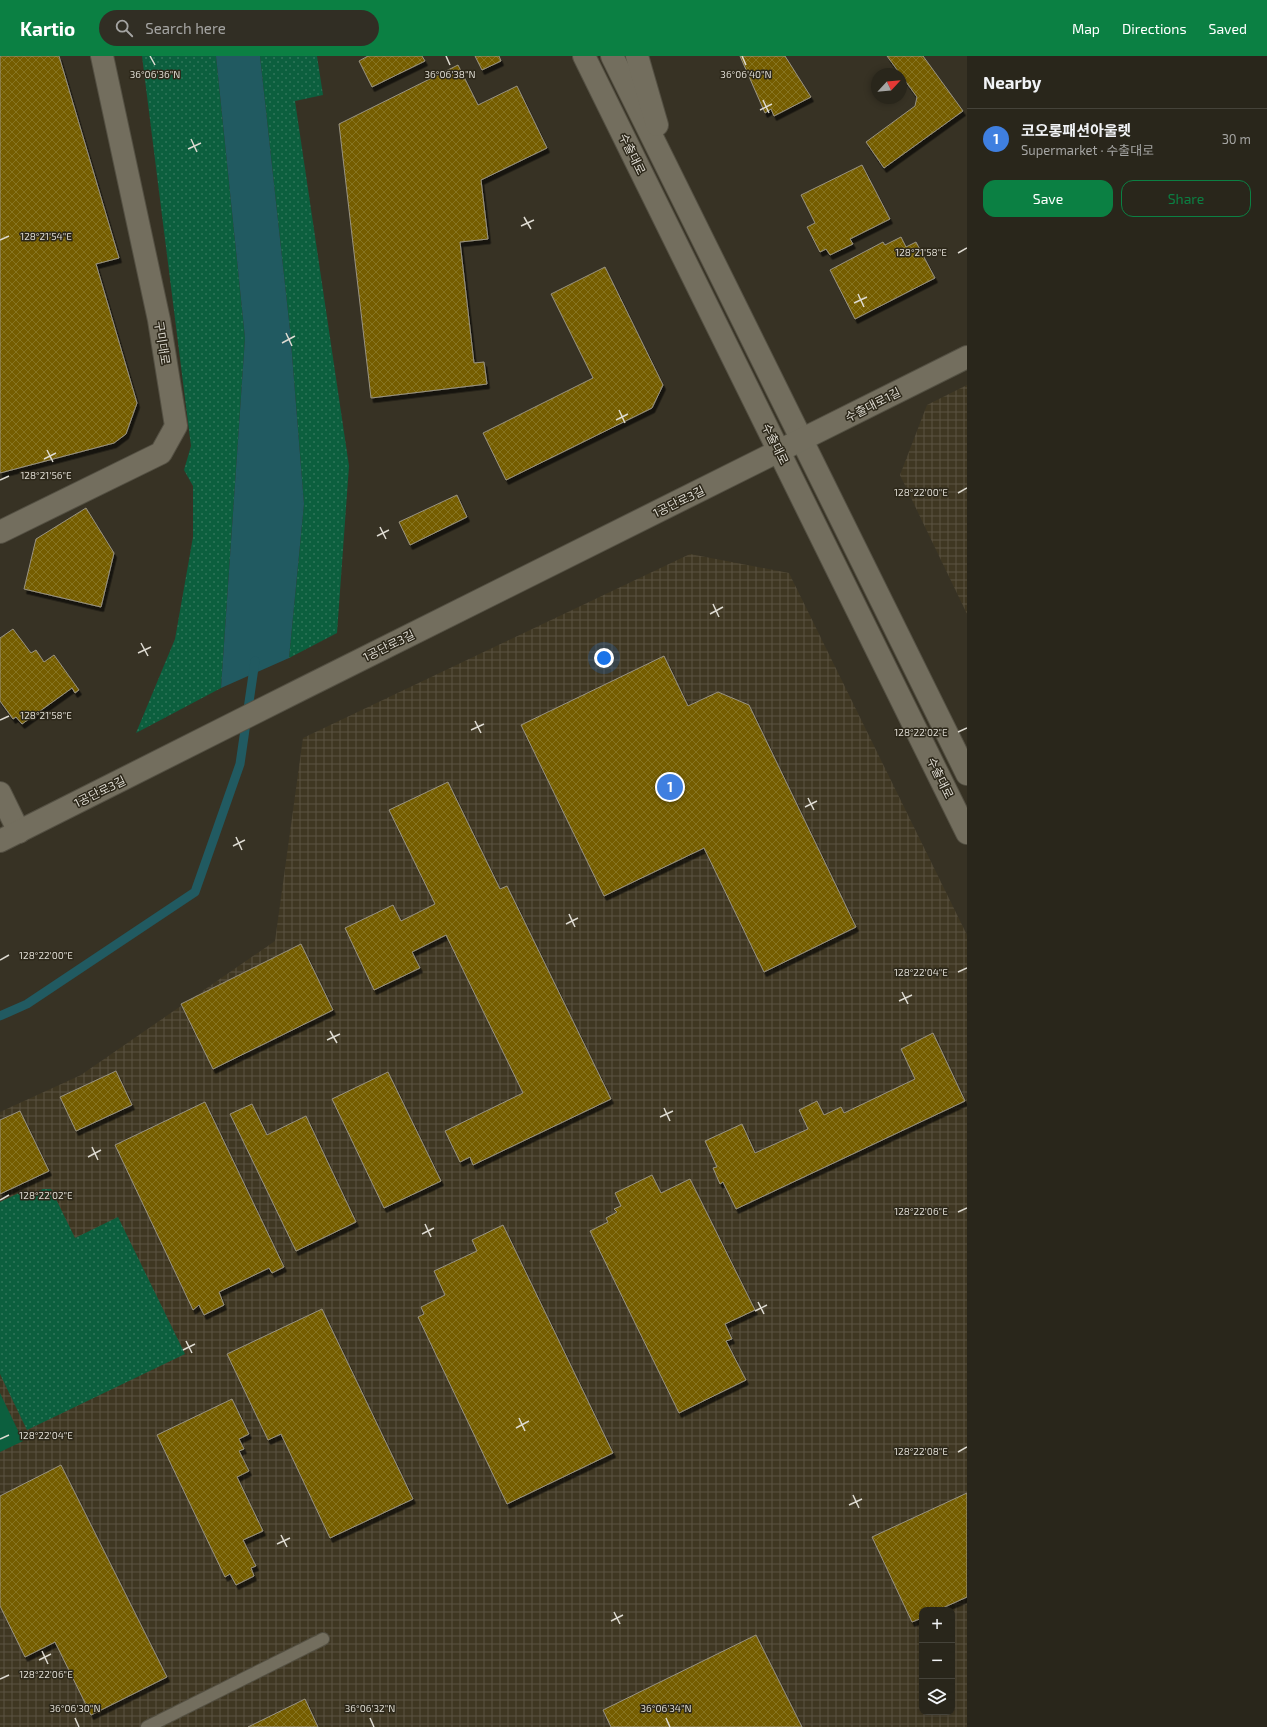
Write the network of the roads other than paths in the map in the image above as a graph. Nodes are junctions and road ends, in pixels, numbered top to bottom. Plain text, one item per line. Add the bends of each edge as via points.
1 (102, 56) edge
2 (584, 56) edge
3 (612, 56) edge
4 (637, 56) edge
5 (674, 184) junction
6 (967, 357) edge
7 (802, 440) junction
8 (779, 452) junction
9 (0, 532) edge
10 (967, 774) edge
11 (0, 793) edge
12 (19, 832) junction
13 (967, 833) edge
14 (0, 841) edge
15 (323, 1639) dead end
16 (147, 1727) edge

1 - 9 main road, 구미대로 via 159,320 176,426 161,453
2 - 8 main road, 수출대로
3 - 5 main road, 수출대로
4 - 5 main road
5 - 7 main road, 수출대로
6 - 7 main road, 수출대로1길
7 - 8 main road, 수출대로1길
7 - 10 main road, 수출대로
8 - 12 main road, 1공단로3길
8 - 13 main road, 수출대로
11 - 12 main road
12 - 14 main road, 1공단로3길
15 - 16 lane

